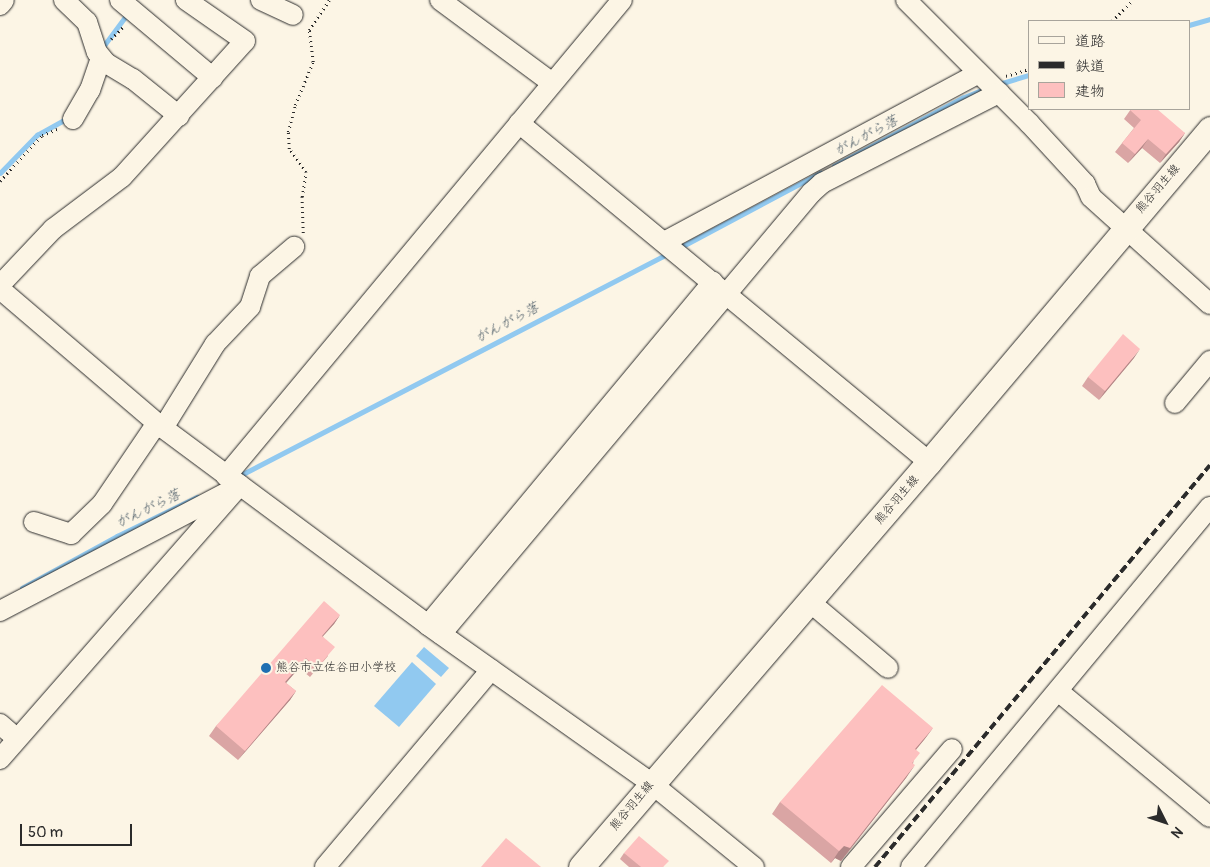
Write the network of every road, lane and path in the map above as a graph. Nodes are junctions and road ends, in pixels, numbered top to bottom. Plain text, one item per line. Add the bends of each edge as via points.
1 (4, 0) edge
2 (64, 0) edge
3 (186, 0) edge
4 (261, 0) edge
5 (329, 0) edge
6 (440, 0) edge
7 (622, 0) edge
8 (906, 0) edge
9 (1133, 0) edge
10 (0, 5) edge
11 (126, 6) edge
12 (293, 15) dead end
13 (1113, 20) edge
14 (99, 54) junction
15 (1028, 69) edge
16 (213, 78) junction
17 (552, 83) junction
18 (989, 83) junction
19 (179, 116) junction
20 (74, 119) joint
21 (518, 123) junction
22 (1210, 129) edge
23 (816, 174) junction
24 (0, 181) edge
25 (1125, 226) junction
26 (665, 243) junction
27 (294, 247) joint
28 (0, 287) edge
29 (720, 287) junction
30 (1210, 304) edge
31 (1210, 361) edge
32 (1175, 403) dead end
33 (160, 426) junction
34 (929, 462) junction
35 (233, 480) junction
36 (1210, 507) edge
37 (34, 522) dead end
38 (810, 602) junction
39 (0, 611) edge
40 (434, 630) junction
41 (888, 668) dead end
42 (491, 670) junction
43 (1058, 691) junction
44 (0, 724) edge
45 (16, 738) junction
46 (952, 749) dead end
47 (0, 759) edge
48 (651, 783) junction
49 (1210, 817) edge
50 (325, 867) edge
51 (581, 867) edge
52 (754, 867) edge
53 (851, 867) edge
54 (911, 867) edge

1 - 10 street
2 - 14 street via 87,22
3 - 16 street via 245,42
4 - 12 street
5 - 27 path via 309,30 313,62 288,132 289,148 306,172 302,197 303,236
6 - 17 street
7 - 17 street
8 - 18 street
9 - 13 path
11 - 16 street
14 - 19 street
14 - 20 street via 90,90
15 - 18 path
16 - 19 street
17 - 21 street
18 - 23 street
18 - 23 street
18 - 25 street via 1085,184 1091,197
19 - 28 street via 122,177 54,229
20 - 24 path via 42,135
21 - 26 street
21 - 35 street
22 - 25 main road, 熊谷羽生線
23 - 26 street
23 - 29 street
25 - 30 street
25 - 34 main road, 熊谷羽生線
26 - 29 street
27 - 33 street via 260,276 250,307 215,344
28 - 33 street
29 - 34 street
29 - 40 street
31 - 32 street
33 - 35 street
33 - 37 street via 102,504 71,534
34 - 38 main road, 熊谷羽生線
35 - 39 street
35 - 40 street
35 - 45 street
36 - 43 street
38 - 41 street
38 - 48 main road, 熊谷羽生線
40 - 42 street
42 - 48 street
42 - 50 street
43 - 49 street
43 - 54 street
44 - 45 street
45 - 47 street
46 - 53 street
48 - 51 main road, 熊谷羽生線
48 - 52 street

